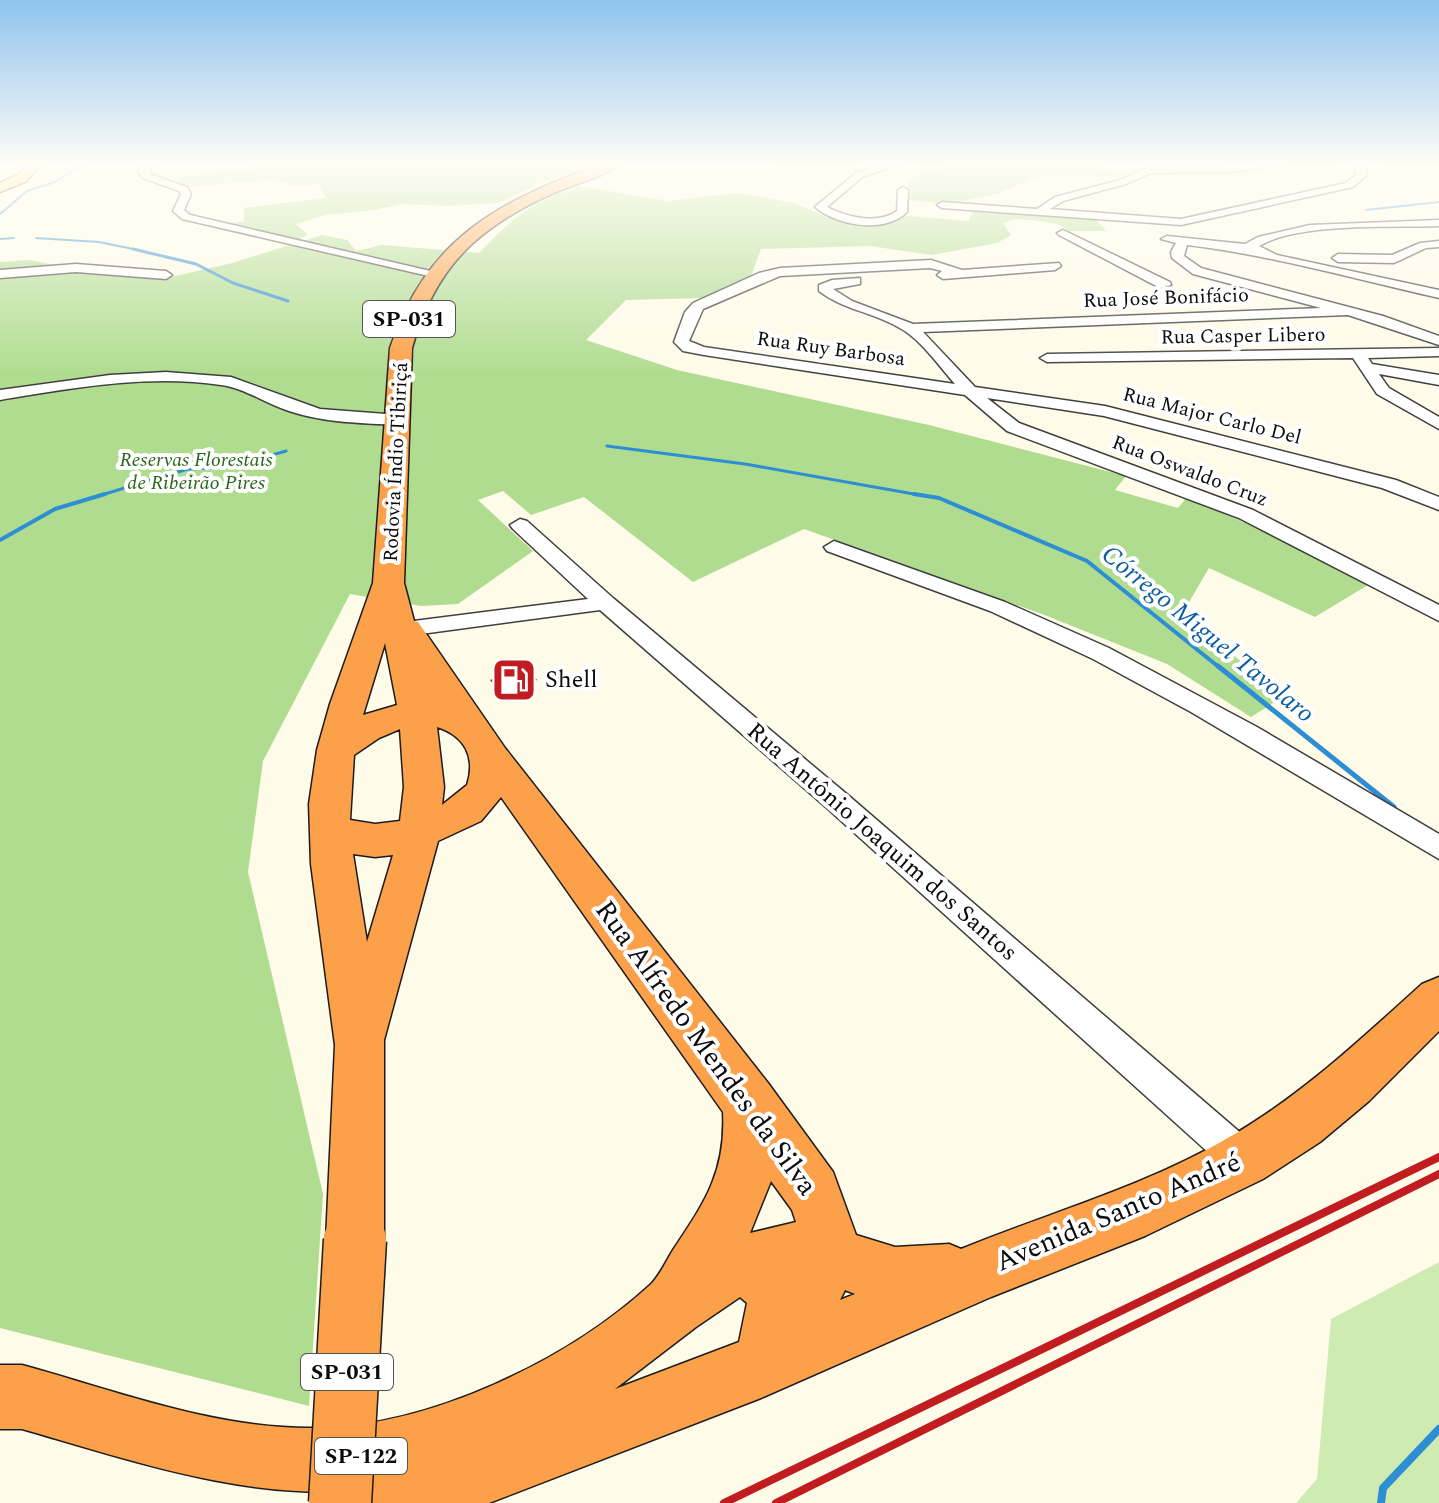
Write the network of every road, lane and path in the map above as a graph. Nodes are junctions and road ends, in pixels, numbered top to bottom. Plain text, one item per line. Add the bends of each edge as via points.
1 (262, 234) edge
2 (473, 234) edge
3 (1066, 234) edge
4 (1169, 234) edge
5 (1286, 234) edge
6 (1183, 241) junction
7 (1439, 244) edge
8 (1247, 248) junction
9 (1055, 266) dead end
10 (433, 273) junction
11 (960, 273) junction
12 (0, 274) edge
13 (166, 275) dead end
14 (1165, 285) dead end
15 (1439, 294) edge
16 (1350, 311) junction
17 (984, 325) junction
18 (1397, 325) junction
19 (912, 328) junction
20 (1439, 329) edge
21 (1439, 341) edge
22 (948, 347) junction
23 (1439, 352) edge
24 (1047, 358) dead end
25 (1361, 361) junction
26 (1439, 380) edge
27 (969, 389) junction
28 (0, 395) edge
29 (399, 420) junction
30 (1437, 422) edge
31 (1439, 504) edge
32 (520, 525) dead end
33 (834, 547) dead end
34 (605, 603) junction
35 (1439, 614) edge
36 (402, 617) junction
37 (419, 728) junction
38 (482, 743) junction
39 (336, 750) junction
40 (424, 787) junction
41 (463, 812) junction
42 (543, 822) junction
43 (329, 828) junction
44 (419, 831) junction
45 (378, 842) junction
46 (1439, 848) edge
47 (409, 876) junction
48 (1439, 999) edge
49 (360, 1045) junction
50 (749, 1101) junction
51 (1244, 1160) junction
52 (827, 1252) junction
53 (741, 1266) junction
54 (980, 1271) junction
55 (671, 1308) junction
56 (761, 1366) junction
57 (7, 1395) edge
58 (340, 1503) edge
59 (400, 1503) edge

1 - 10 street
2 - 10 highway, Rodovia Índio Tibiriçá / SP-031
3 - 14 street via 1142,264
4 - 6 street via 1160,244
5 - 8 street
6 - 8 street
6 - 16 street via 1178,258 1197,271
7 - 8 street via 1382,260
8 - 15 street
9 - 11 street
10 - 29 highway, Rodovia Índio Tibiriçá / SP-031 via 405,331
11 - 19 street via 824,288 853,308
11 - 27 street, Rua Ruy Barbosa via 931,264 770,273 695,308 680,338 688,348
12 - 13 street via 76,268
16 - 17 street, Rua José Bonifácio
16 - 18 street
17 - 19 street, Rua José Bonifácio
17 - 22 street, Rua José Bonifácio
18 - 20 street
18 - 21 street
19 - 22 street, Rua Oswaldo Cruz
22 - 27 street, Rua Oswaldo Cruz
23 - 25 street, Rua Casper Libero
24 - 25 street, Rua Casper Libero
25 - 26 street
25 - 30 street via 1389,396
27 - 31 street, Rua Major Carlo Del via 1133,418 1389,484
27 - 35 street, Rua Oswaldo Cruz via 1013,427 1246,514
28 - 29 street via 103,381 193,377 243,385 298,410
29 - 36 highway, Rodovia Índio Tibiriçá / SP-031
32 - 34 street, Rua Antônio Joaquim dos Santos
33 - 46 street via 1012,612 1092,649 1269,745
34 - 36 street via 438,630
34 - 51 street, Rua Antônio Joaquim dos Santos
36 - 37 highway, Rodovia Índio Tibiriçá / SP-031 via 399,637
36 - 38 highway, Rua Alfredo Mendes da Silva
36 - 39 highway, Rodovia Índio Tibiriçá / SP-031 via 352,690
37 - 38 highway via 440,716
37 - 39 highway via 376,722
37 - 40 highway, Rodovia Índio Tibiriçá / SP-031
38 - 41 highway via 492,767 488,784
38 - 42 highway, Rua Alfredo Mendes da Silva
39 - 43 highway, Rodovia Índio Tibiriçá / SP-031
40 - 44 highway, Rodovia Índio Tibiriçá / SP-031
40 - 45 highway via 402,824
41 - 42 highway via 514,809
41 - 44 highway
41 - 47 highway via 425,845
42 - 50 highway, Rua Alfredo Mendes da Silva
43 - 45 highway
43 - 49 highway, Rodovia Índio Tibiriçá / SP-031
44 - 45 highway
44 - 47 highway, Rodovia Índio Tibiriçá / SP-031
47 - 49 highway, Rodovia Índio Tibiriçá / SP-031
48 - 51 highway, Avenida Santo André via 1351,1083
49 - 58 highway, Rodovia Índio Tibiriçá / SP-031, bridge
50 - 52 highway, Rua Alfredo Mendes da Silva via 813,1192 825,1224
50 - 55 highway via 745,1175
51 - 54 highway, Avenida Santo André via 1125,1216
52 - 53 highway, SP-122 via 774,1254
52 - 54 highway, Avenida Santo André via 898,1277
52 - 56 highway, Rua Alfredo Mendes da Silva via 810,1297
53 - 55 highway, SP-122 via 711,1279
53 - 56 highway via 763,1273 779,1308
54 - 56 highway, Avenida Santo André
55 - 57 highway, SP-122 via 630,1341 533,1400 438,1438 339,1460 283,1461 222,1452
56 - 59 highway, SP-122

